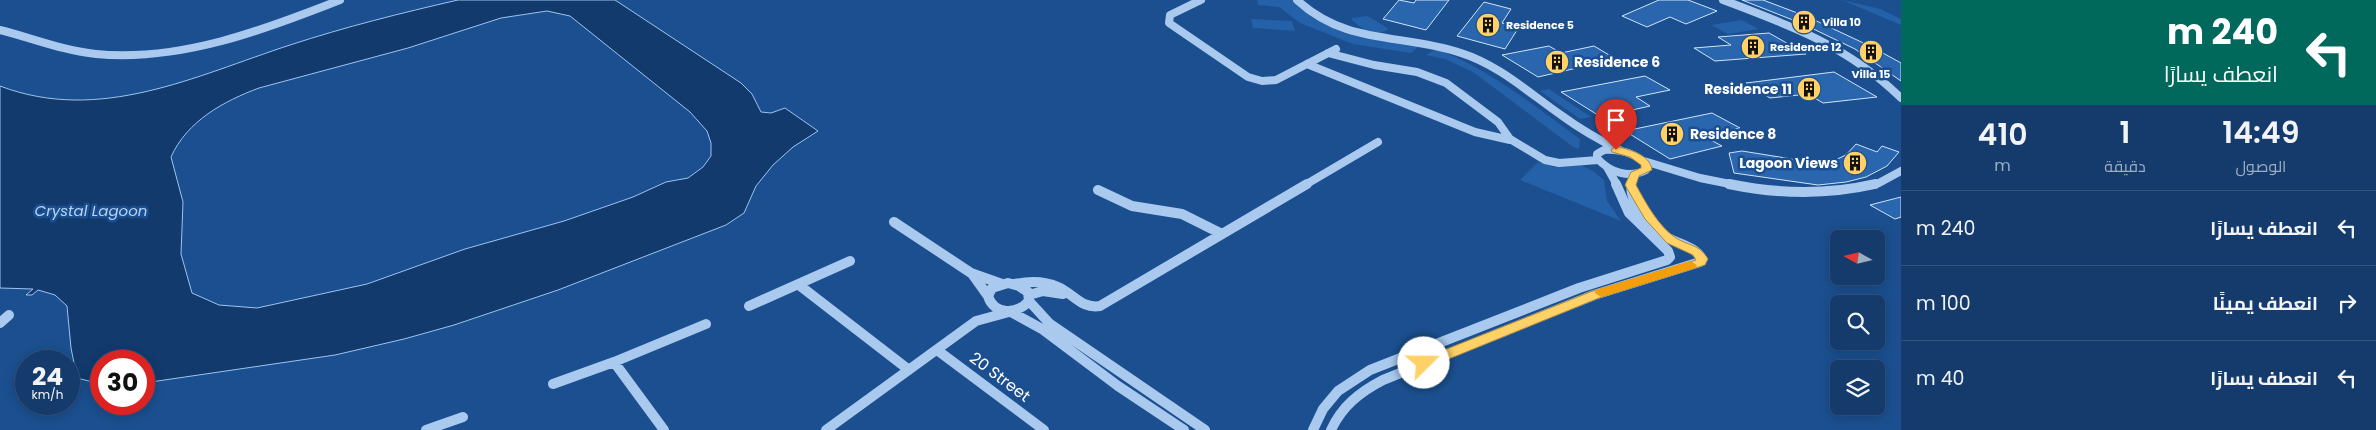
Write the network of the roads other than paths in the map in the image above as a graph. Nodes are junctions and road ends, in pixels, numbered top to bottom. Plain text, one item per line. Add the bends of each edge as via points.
1 (340, 0) edge
2 (1201, 0) edge
3 (1297, 0) edge
4 (1723, 0) edge
5 (0, 30) edge
6 (1336, 49) dead end
7 (1328, 53) junction
8 (1307, 64) junction
9 (1901, 98) edge
10 (1504, 131) junction
11 (1494, 136) junction
12 (1591, 137) junction
13 (1512, 141) junction
14 (1378, 142) dead end
15 (1620, 150) junction
16 (1599, 156) junction
17 (1644, 161) junction
18 (1607, 167) junction
19 (1901, 171) edge
20 (1645, 172) junction
21 (1671, 172) junction
22 (1634, 174) junction
23 (1631, 185) junction
24 (1098, 190) dead end
25 (1620, 202) junction
26 (1635, 204) junction
27 (894, 222) dead end
28 (1222, 234) junction
29 (1671, 240) junction
30 (850, 261) dead end
31 (971, 273) junction
32 (1002, 284) junction
33 (1015, 284) junction
34 (799, 285) junction
35 (1070, 297) junction
36 (988, 298) junction
37 (1029, 298) junction
38 (749, 306) dead end
39 (1010, 312) junction
40 (9, 315) dead end
41 (976, 321) junction
42 (0, 323) edge
43 (706, 324) dead end
44 (936, 350) junction
45 (614, 362) junction
46 (909, 370) junction
47 (1128, 377) junction
48 (553, 384) dead end
49 (1118, 386) junction
50 (463, 417) dead end
51 (426, 430) edge
52 (664, 430) edge
53 (826, 430) edge
54 (1044, 430) edge
55 (1184, 430) edge
56 (1205, 430) edge
57 (1313, 430) edge
58 (1331, 430) edge

1 - 5 street via 209,43 150,54 97,54
2 - 8 street via 1170,15 1169,23 1246,76 1258,81 1273,81
3 - 12 street via 1318,17 1344,28 1377,37 1442,47 1486,63
4 - 9 street via 1841,51 1868,68
6 - 7 street
7 - 8 street
7 - 10 street via 1440,80 1458,90 1498,122
8 - 11 street via 1475,132
10 - 11 street
10 - 13 street
11 - 13 street
12 - 15 street
12 - 16 street
13 - 16 street via 1552,162
14 - 28 street
15 - 16 street via 1607,149
15 - 17 street
16 - 18 street
17 - 20 street via 1647,166
17 - 21 street
18 - 22 street
18 - 25 street via 1618,185
19 - 21 street via 1883,182 1861,188 1807,191 1742,186
20 - 21 street
20 - 22 street
22 - 23 street
23 - 26 street
23 - 29 street via 1649,216
24 - 28 street via 1132,206 1182,214
25 - 26 street
25 - 57 street via 1665,246 1670,256 1667,260 1564,294 1370,370 1338,391 1323,409
26 - 29 street via 1649,223
27 - 31 street
28 - 35 street via 1100,306 1088,307
29 - 58 street via 1695,250 1702,260 1594,295 1383,380 1349,403
30 - 34 street
31 - 32 street
31 - 36 street
32 - 33 street
32 - 36 street via 992,288
33 - 35 street via 1046,284 1063,290
33 - 37 street via 1023,287
34 - 38 street
34 - 46 street
35 - 37 street via 1043,291
36 - 39 street via 998,310
36 - 41 street
37 - 39 street via 1023,308
37 - 47 street via 1050,324
39 - 41 street
39 - 49 street via 1051,335
40 - 42 street
41 - 44 street
43 - 45 street
44 - 46 street
44 - 54 street, 20 Street
45 - 48 street
45 - 52 street
46 - 53 street
47 - 49 street
47 - 56 street
49 - 55 street
50 - 51 street

